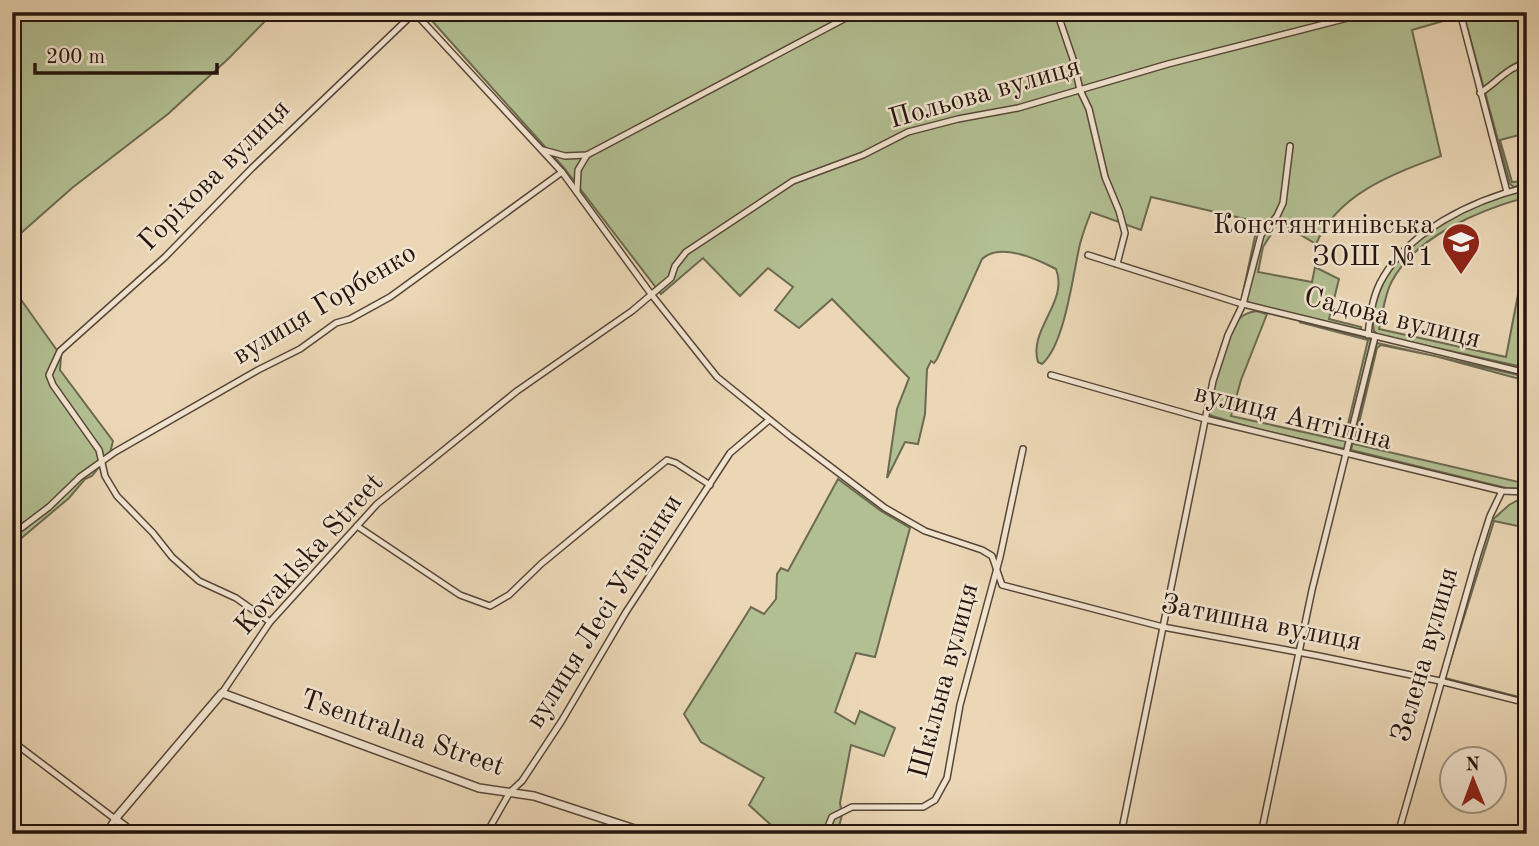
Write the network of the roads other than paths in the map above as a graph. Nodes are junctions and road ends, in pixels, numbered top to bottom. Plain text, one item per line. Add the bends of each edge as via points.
1 (414, 12) edge
2 (857, 12) edge
3 (1057, 12) edge
4 (1371, 12) edge
5 (1460, 12) edge
6 (1527, 63) edge
7 (1080, 90) junction
8 (1480, 93) junction
9 (1290, 146) dead end
10 (542, 150) junction
11 (587, 155) junction
12 (562, 172) junction
13 (1527, 187) edge
14 (577, 191) junction
15 (1507, 192) junction
16 (1088, 254) dead end
17 (1117, 264) junction
18 (652, 294) junction
19 (1243, 304) junction
20 (1368, 335) junction
21 (1375, 337) junction
22 (1527, 373) edge
23 (1051, 375) dead end
24 (769, 419) junction
25 (1205, 419) junction
26 (1023, 449) dead end
27 (1347, 453) junction
28 (102, 463) junction
29 (710, 485) junction
30 (1503, 491) junction
31 (1527, 492) edge
32 (357, 526) junction
33 (12, 535) edge
34 (996, 572) junction
35 (270, 622) junction
36 (1163, 627) junction
37 (1299, 653) junction
38 (1440, 681) junction
39 (222, 693) junction
40 (1527, 703) edge
41 (12, 741) edge
42 (510, 792) junction
43 (115, 819) junction
44 (105, 834) edge
45 (135, 834) edge
46 (486, 834) edge
47 (650, 834) edge
48 (825, 834) edge
49 (1121, 834) edge
50 (1261, 834) edge
51 (1398, 834) edge

1 - 10 street
1 - 28 street, Горіхова вулиця via 165,257 60,351 51,380 94,442
2 - 11 street
3 - 7 street
4 - 7 street, Польова вулиця
5 - 8 street
6 - 8 street via 1515,66
7 - 17 street via 1125,233
7 - 18 street, Польова вулиця via 908,132 863,155 793,181 687,252 671,278
8 - 15 street
9 - 19 street via 1283,203 1261,235
10 - 11 street
10 - 12 street
11 - 14 street via 578,170
12 - 14 street
12 - 28 street, вулиця Горбенко via 390,297 333,324 300,349
13 - 15 street
14 - 18 street
15 - 20 street via 1454,214 1405,251 1379,285
16 - 17 street, Садова вулиця
17 - 19 street, Садова вулиця
18 - 24 street via 718,377
18 - 32 street, Kovaklska Street via 517,391 377,504
19 - 20 street, Садова вулиця
19 - 25 street via 1228,335
20 - 21 street, Садова вулиця
21 - 22 street, Садова вулиця
21 - 27 street
23 - 25 street, вулиця Антіпіна
24 - 29 street, вулиця Лесі Українки via 730,453
24 - 34 street via 885,508 925,531 992,556
25 - 27 street, вулиця Антіпіна
25 - 36 street
26 - 34 street, Шкільна вулиця
27 - 30 street, вулиця Антіпіна
27 - 37 street
28 - 33 street, вулиця Горбенко
28 - 35 street via 117,496 172,557 200,581 236,598
29 - 32 street via 667,460 490,606 460,595
29 - 42 street, вулиця Лесі Українки via 561,723
30 - 31 street, вулиця Антіпіна
30 - 38 street, Зелена вулиця via 1490,516
32 - 35 street, Kovaklska Street
34 - 36 street, Затишна вулиця via 1002,585
34 - 48 street, Шкільна вулиця via 960,705 947,778 935,800 923,807 852,807 832,817
35 - 39 street, Kovaklska Street
36 - 37 street, Затишна вулиця
36 - 49 street
37 - 38 street, Затишна вулиця
37 - 50 street
38 - 40 street, Затишна вулиця
38 - 51 street, Зелена вулиця
39 - 42 street, Tsentralna Street via 479,788
39 - 43 street, Kovaklska Street
41 - 43 street
42 - 46 street, вулиця Лесі Українки
42 - 47 street, Tsentralna Street
43 - 44 street, Kovaklska Street
43 - 45 street

